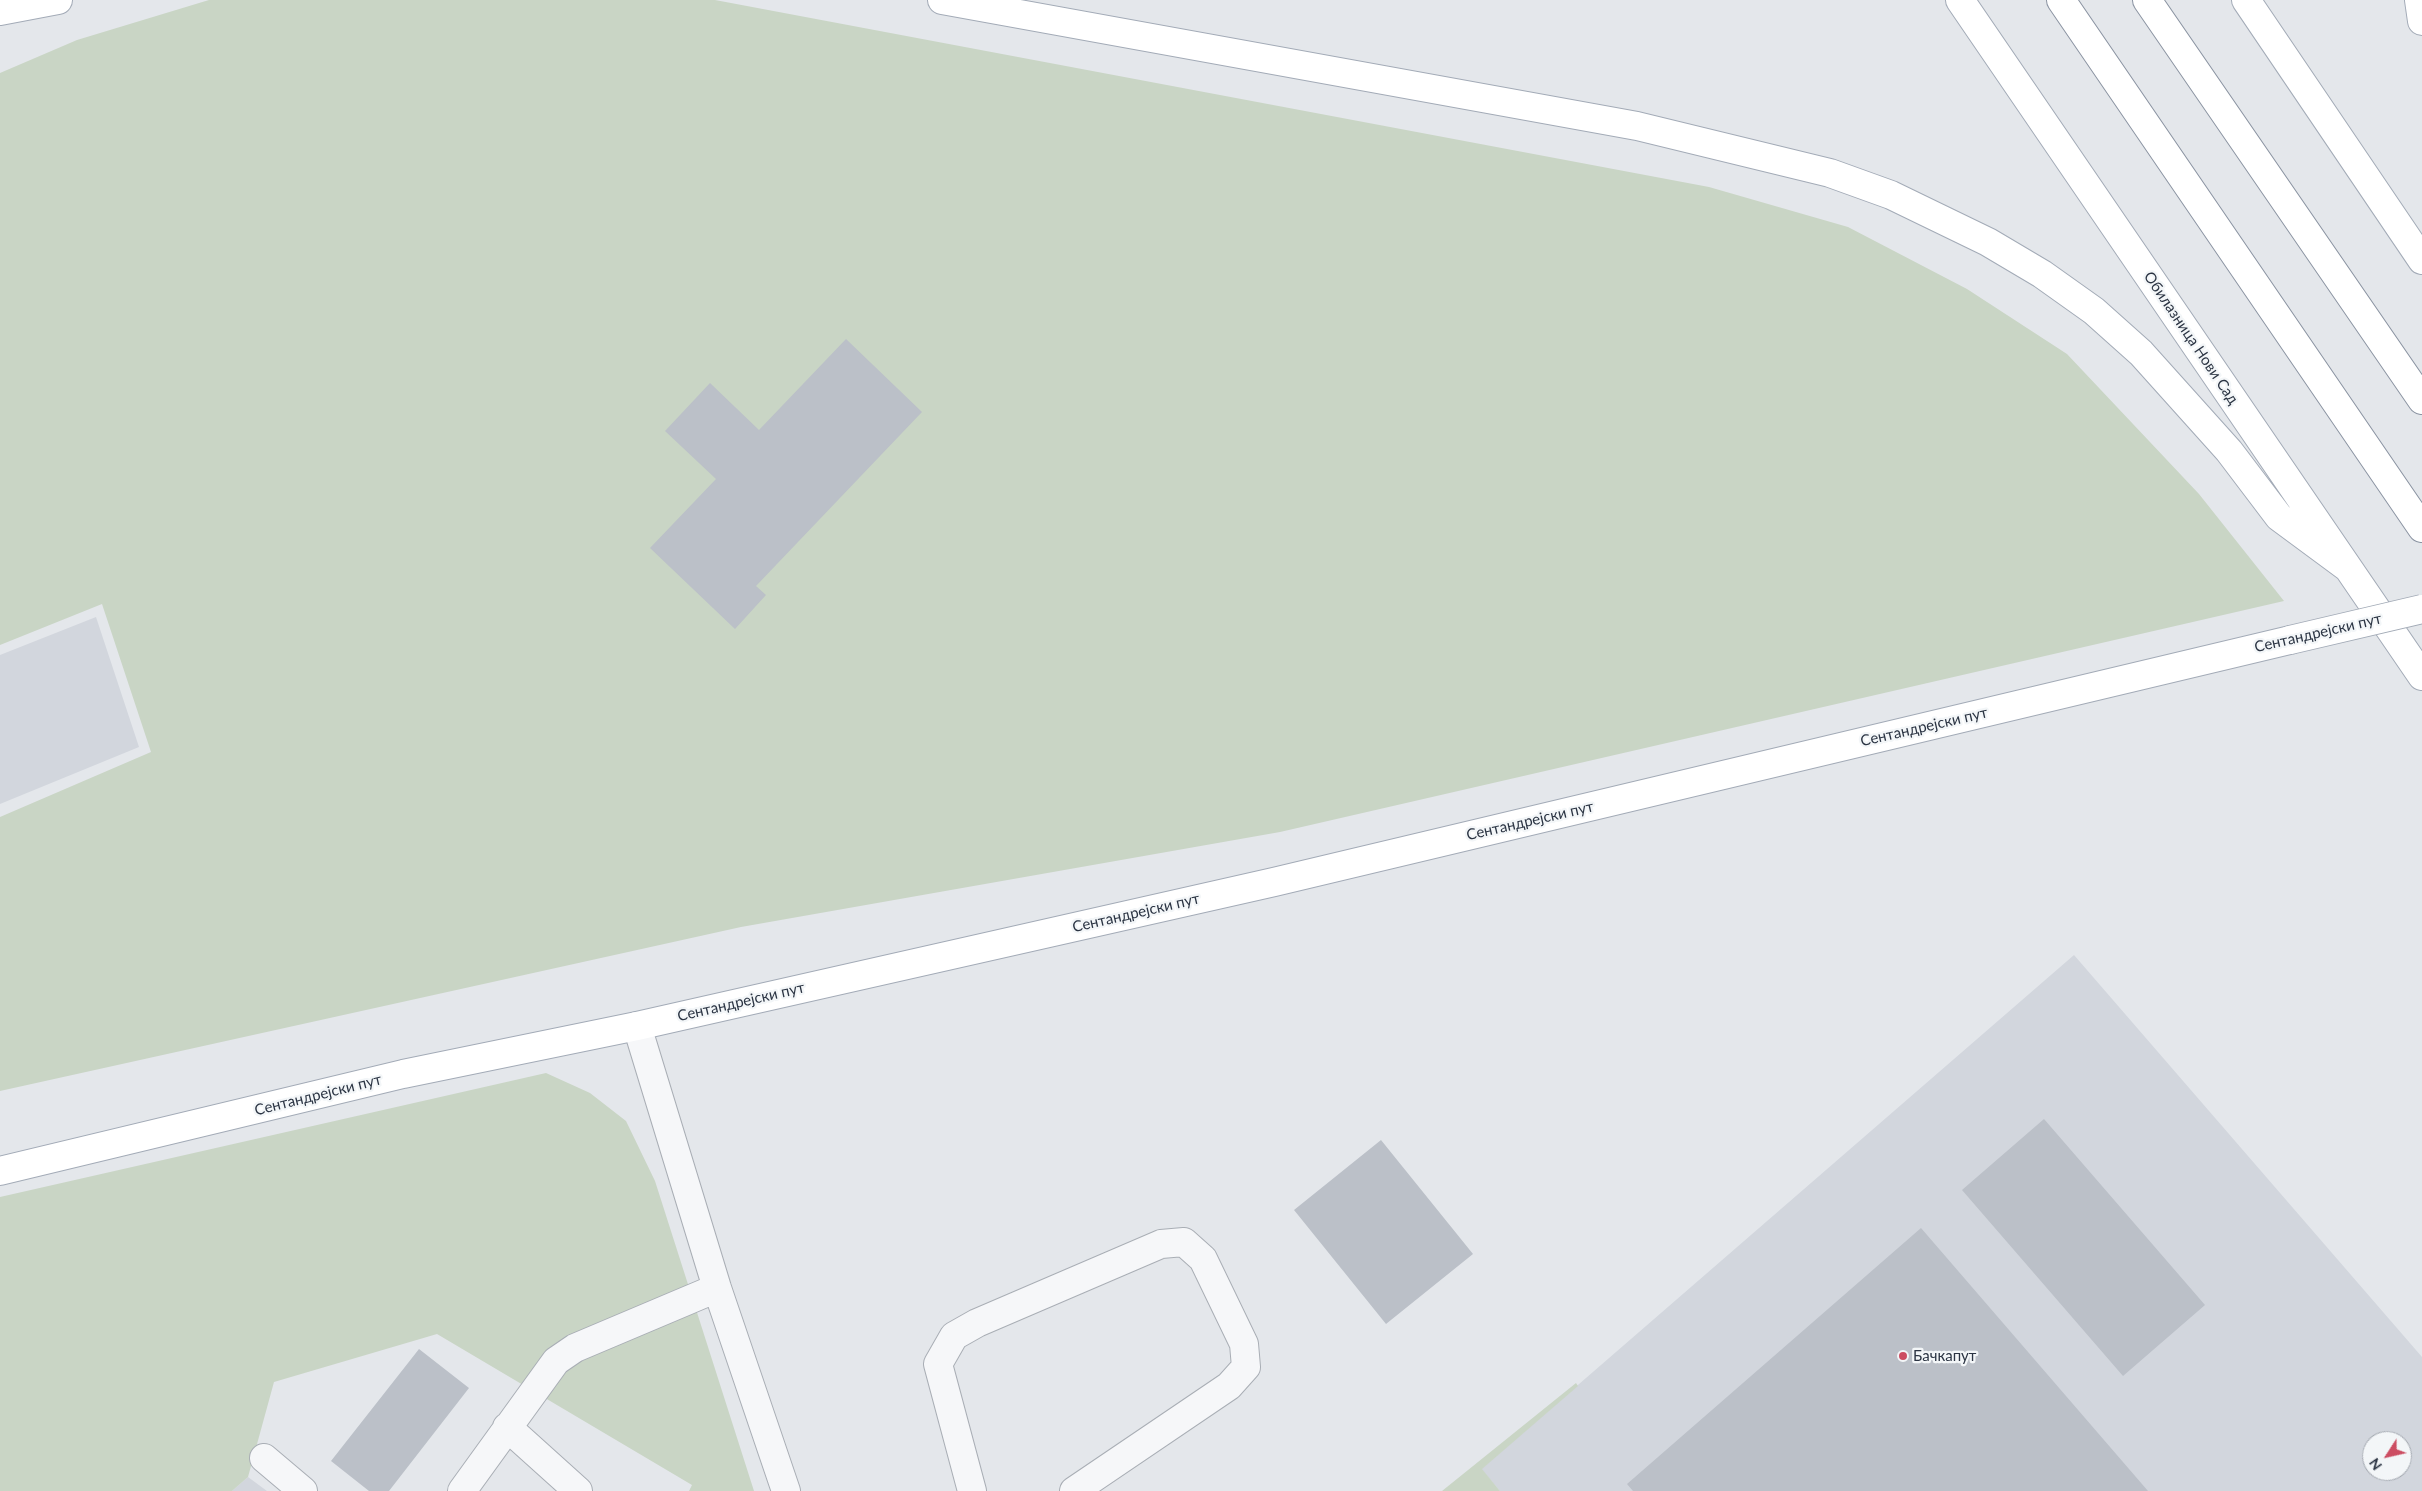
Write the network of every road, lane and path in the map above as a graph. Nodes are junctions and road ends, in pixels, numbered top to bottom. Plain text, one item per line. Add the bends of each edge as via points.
1 (58, 0) edge
2 (942, 0) edge
3 (1960, 0) edge
4 (2060, 0) edge
5 (2147, 0) edge
6 (2246, 0) edge
7 (2419, 0) edge
8 (0, 11) edge
9 (2422, 20) edge
10 (2422, 260) edge
11 (2422, 400) edge
12 (2422, 528) edge
13 (2348, 568) junction
14 (2422, 609) edge
15 (2422, 676) edge
16 (637, 1026) junction
17 (0, 1171) edge
18 (717, 1288) junction
19 (507, 1427) junction
20 (264, 1458) dead end
21 (303, 1491) edge
22 (462, 1491) edge
23 (578, 1491) edge
24 (786, 1491) edge
25 (972, 1491) edge
26 (1074, 1491) edge

1 - 8 main road
2 - 13 main road via 1637,126 1830,172 1891,196 1988,242 2042,274 2094,311 2141,353 2222,443 2279,517
3 - 13 main road, Обилазница Нови Сад
4 - 12 main road
5 - 11 main road
6 - 10 main road
7 - 9 main road
13 - 15 main road, Обилазница Нови Сад
14 - 16 main road, Сентандрејски пут, bridge via 1274,882
16 - 17 main road, Сентандрејски пут via 403,1074
16 - 18 street
18 - 19 street via 575,1348 556,1361
18 - 24 street
19 - 22 street
19 - 23 street
20 - 21 street
25 - 26 street via 938,1364 954,1336 977,1323 1161,1244 1184,1242 1203,1259 1244,1344 1246,1367 1229,1386

